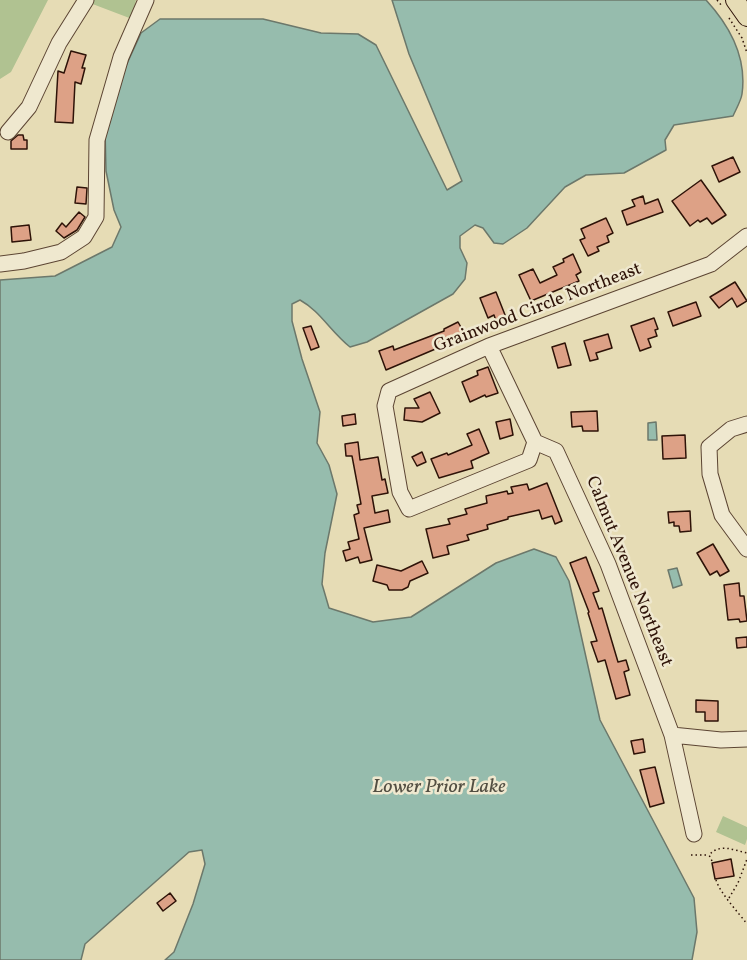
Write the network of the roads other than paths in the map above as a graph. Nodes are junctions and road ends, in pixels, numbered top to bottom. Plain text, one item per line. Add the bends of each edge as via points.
1 (86, 0) edge
2 (146, 0) edge
3 (736, 0) edge
4 (747, 17) edge
5 (8, 132) dead end
6 (747, 236) edge
7 (0, 264) edge
8 (489, 345) junction
9 (747, 424) edge
10 (535, 442) junction
11 (747, 549) edge
12 (672, 735) junction
13 (747, 739) edge
14 (694, 834) dead end

1 - 5 street via 59,43 30,107
2 - 7 street via 121,57 97,141 96,217 84,237 61,252
3 - 4 main road
6 - 8 street, Grainwood Circle Northeast via 711,264
8 - 10 street
8 - 10 street, Grainwood Circle Northeast via 389,391 385,406 400,492 409,509 529,460
9 - 11 street via 731,429 709,447 710,474 722,515
10 - 12 street, Calmut Avenue Northeast via 556,451 608,564
12 - 13 street
12 - 14 street, Calmut Avenue Northeast

